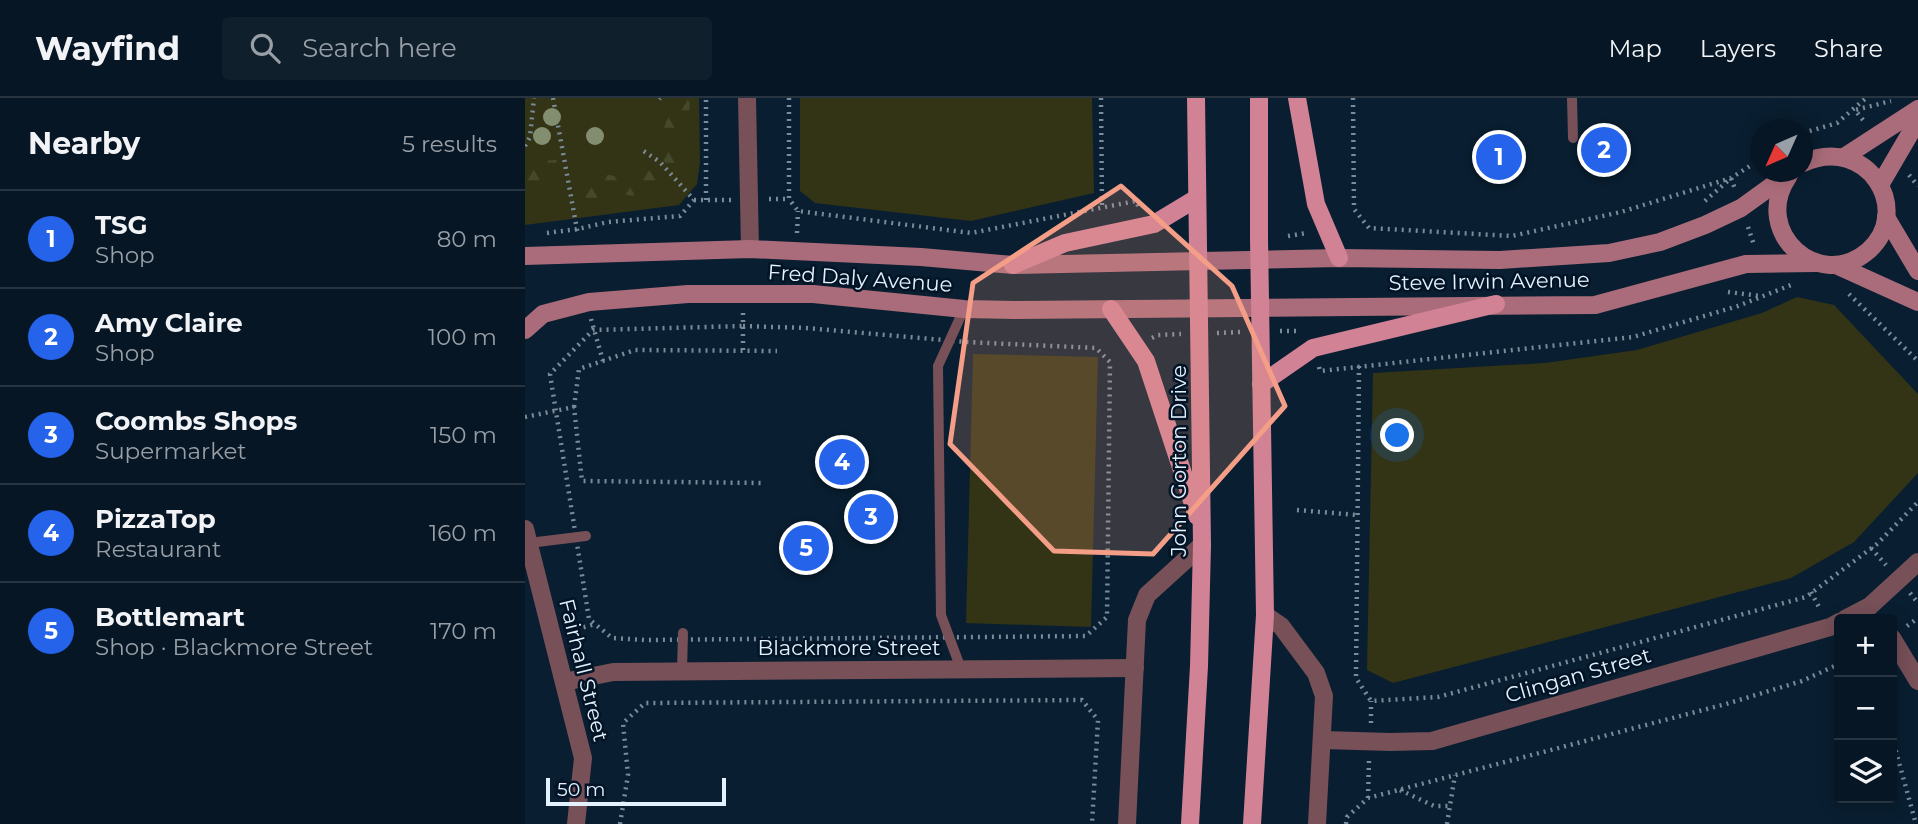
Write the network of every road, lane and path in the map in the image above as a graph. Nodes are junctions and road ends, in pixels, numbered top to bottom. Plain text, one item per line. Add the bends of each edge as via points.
1 (534, 98) edge
2 (553, 98) edge
3 (706, 98) edge
4 (747, 98) edge
5 (789, 98) edge
6 (1101, 98) edge
7 (1196, 98) edge
8 (1259, 98) edge
9 (1297, 98) edge
10 (1353, 98) edge
11 (1572, 98) edge
12 (1865, 98) edge
13 (1893, 101) dead end
14 (1918, 109) edge
15 (1855, 110) junction
16 (1918, 120) edge
17 (1813, 130) edge
18 (1573, 138) dead end
19 (525, 146) edge
20 (642, 150) dead end
21 (1844, 157) junction
22 (1813, 158) edge
23 (1750, 166) edge
24 (1731, 178) junction
25 (1778, 182) edge
26 (1785, 182) edge
27 (1880, 186) junction
28 (1197, 198) junction
29 (694, 200) junction
30 (706, 200) junction
31 (729, 200) dead end
32 (1136, 201) dead end
33 (1102, 207) junction
34 (1741, 208) junction
35 (1886, 217) junction
36 (578, 229) junction
37 (545, 233) dead end
38 (750, 249) junction
39 (525, 256) edge
40 (1339, 258) junction
41 (1259, 260) junction
42 (1198, 261) junction
43 (1817, 263) junction
44 (1760, 264) junction
45 (1013, 265) junction
46 (1836, 265) junction
47 (1918, 271) edge
48 (1801, 285) dead end
49 (1845, 290) dead end
50 (1770, 293) junction
51 (1918, 302) edge
52 (1496, 304) junction
53 (1306, 306) junction
54 (1260, 307) junction
55 (1199, 308) junction
56 (964, 309) junction
57 (1111, 309) junction
58 (525, 330) edge
59 (593, 330) junction
60 (1260, 332) junction
61 (1199, 334) junction
62 (1158, 335) dead end
63 (950, 341) junction
64 (777, 351) dead end
65 (603, 361) junction
66 (1918, 361) edge
67 (1359, 366) junction
68 (1320, 371) dead end
69 (1261, 384) junction
70 (574, 407) junction
71 (555, 410) junction
72 (525, 416) edge
73 (763, 483) dead end
74 (1918, 502) edge
75 (1297, 510) dead end
76 (1357, 514) junction
77 (527, 536) edge
78 (581, 537) junction
79 (1202, 539) junction
80 (1918, 562) edge
81 (1875, 613) edge
82 (1265, 615) junction
83 (1834, 625) edge
84 (683, 636) junction
85 (949, 637) junction
86 (1897, 646) edge
87 (1834, 666) edge
88 (1135, 668) junction
89 (961, 669) junction
90 (682, 672) junction
91 (1918, 681) edge
92 (564, 682) junction
93 (1324, 740) junction
94 (1893, 740) edge
95 (1455, 775) junction
96 (1399, 790) junction
97 (1449, 806) junction
98 (576, 824) edge
99 (620, 824) edge
100 (1092, 824) edge
101 (1127, 824) edge
102 (1191, 824) edge
103 (1252, 824) edge
104 (1318, 824) edge
105 (1346, 824) edge
106 (1447, 824) edge
107 (1916, 824) edge

1 - 19 path
2 - 36 path
3 - 30 path
4 - 38 street
5 - 33 path via 789,199 798,211 971,233
6 - 33 path
7 - 28 main road, John Gorton Drive
8 - 41 main road
9 - 40 main road via 1317,204
10 - 24 path via 1354,209 1369,228 1512,236 1621,212
11 - 18 lane
12 - 15 path
13 - 15 path
14 - 21 street
15 - 17 path via 1837,124
16 - 27 street
20 - 29 path via 660,162
21 - 22 street
21 - 27 street via 1859,162
23 - 24 path
24 - 34 path
25 - 34 street, Steve Irwin Avenue
26 - 43 street via 1777,206 1779,225 1800,255
27 - 35 street
28 - 42 main road, John Gorton Drive
28 - 45 main road via 1164,220 1065,243
29 - 30 path
29 - 36 path via 680,216
30 - 31 path
32 - 33 path
34 - 40 street, Steve Irwin Avenue via 1660,242 1609,253 1500,260
34 - 44 path
35 - 46 street via 1870,250
35 - 47 street
36 - 37 path
38 - 39 street, Fred Daly Avenue
38 - 45 street, Fred Daly Avenue
40 - 41 street, Steve Irwin Avenue
41 - 42 street, Steve Irwin Avenue
41 - 54 main road
42 - 45 street, Fred Daly Avenue
42 - 55 main road, John Gorton Drive
43 - 44 street, Steve Irwin Avenue
43 - 46 street, Steve Irwin Avenue
44 - 50 path
44 - 52 street, Steve Irwin Avenue via 1595,304
46 - 51 street
48 - 50 path
49 - 66 path
50 - 67 path via 1633,337
52 - 53 street, Steve Irwin Avenue
52 - 69 main road via 1313,348
53 - 54 street, Steve Irwin Avenue
53 - 60 path via 1307,331
54 - 55 street, Steve Irwin Avenue
54 - 60 main road
55 - 57 street, Fred Daly Avenue
55 - 61 main road, John Gorton Drive
56 - 57 street, Fred Daly Avenue
56 - 58 street, Fred Daly Avenue via 813,294 688,294 589,302 543,314
56 - 63 lane
57 - 79 main road via 1146,361
59 - 63 path via 743,326
59 - 65 path
59 - 71 path via 549,374
60 - 61 path
60 - 69 main road
61 - 62 path
61 - 79 main road, John Gorton Drive
63 - 85 lane via 938,366 941,615
63 - 85 path via 1096,348 1110,362 1107,617 1086,636
64 - 65 path via 635,350
65 - 70 path via 579,369
67 - 68 path
67 - 76 path
69 - 82 main road
70 - 71 path
70 - 73 path via 582,481
71 - 72 path
71 - 78 path
74 - 76 path via 1877,544 1806,597 1438,698 1371,701 1356,678
75 - 76 path
77 - 78 lane
77 - 92 street, Fairhall Street
78 - 84 path via 589,619 612,638
79 - 88 street via 1147,596 1137,620
79 - 102 main road, John Gorton Drive
80 - 81 street
82 - 93 street via 1281,626 1316,673 1324,696
82 - 103 main road
83 - 93 street, Clingan Street via 1432,740
84 - 85 path
84 - 90 lane
85 - 89 lane
86 - 91 street
87 - 95 path via 1726,704
88 - 89 street, Blackmore Street
88 - 101 street
89 - 90 street, Blackmore Street
90 - 92 street, Blackmore Street via 613,672
92 - 98 street, Fairhall Street via 583,758
93 - 104 street
94 - 107 path
95 - 96 path
95 - 97 path
96 - 97 path via 1434,806
96 - 105 path via 1368,797 1347,817
97 - 106 path
99 - 100 path via 628,775 623,723 645,703 1082,700 1098,720

